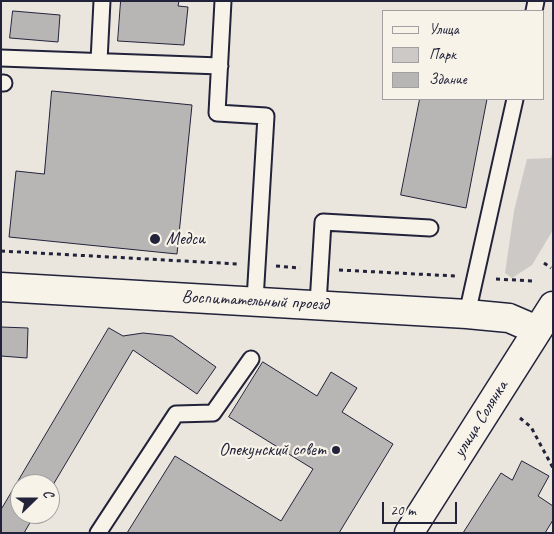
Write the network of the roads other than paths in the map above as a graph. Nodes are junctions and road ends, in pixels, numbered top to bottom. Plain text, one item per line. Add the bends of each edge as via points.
1 (102, 1) edge
2 (223, 1) edge
3 (1, 58) edge
4 (99, 61) junction
5 (220, 66) junction
6 (515, 100) edge
7 (430, 228) dead end
8 (1, 287) edge
9 (255, 300) junction
10 (318, 304) junction
11 (553, 306) edge
12 (467, 314) junction
13 (537, 330) junction
14 (251, 359) dead end
15 (98, 533) edge
16 (408, 533) edge

1 - 4 lane
2 - 5 lane
3 - 4 lane
4 - 5 lane
5 - 9 lane via 217,113 266,116
6 - 12 lane
7 - 10 lane via 323,222
8 - 9 street, Воспитательный проезд
9 - 10 street, Воспитательный проезд
10 - 12 street, Воспитательный проезд
11 - 13 street, улица Солянка
12 - 13 street, Воспитательный проезд via 509,318
13 - 16 street, улица Солянка
14 - 15 lane via 213,413 176,414

